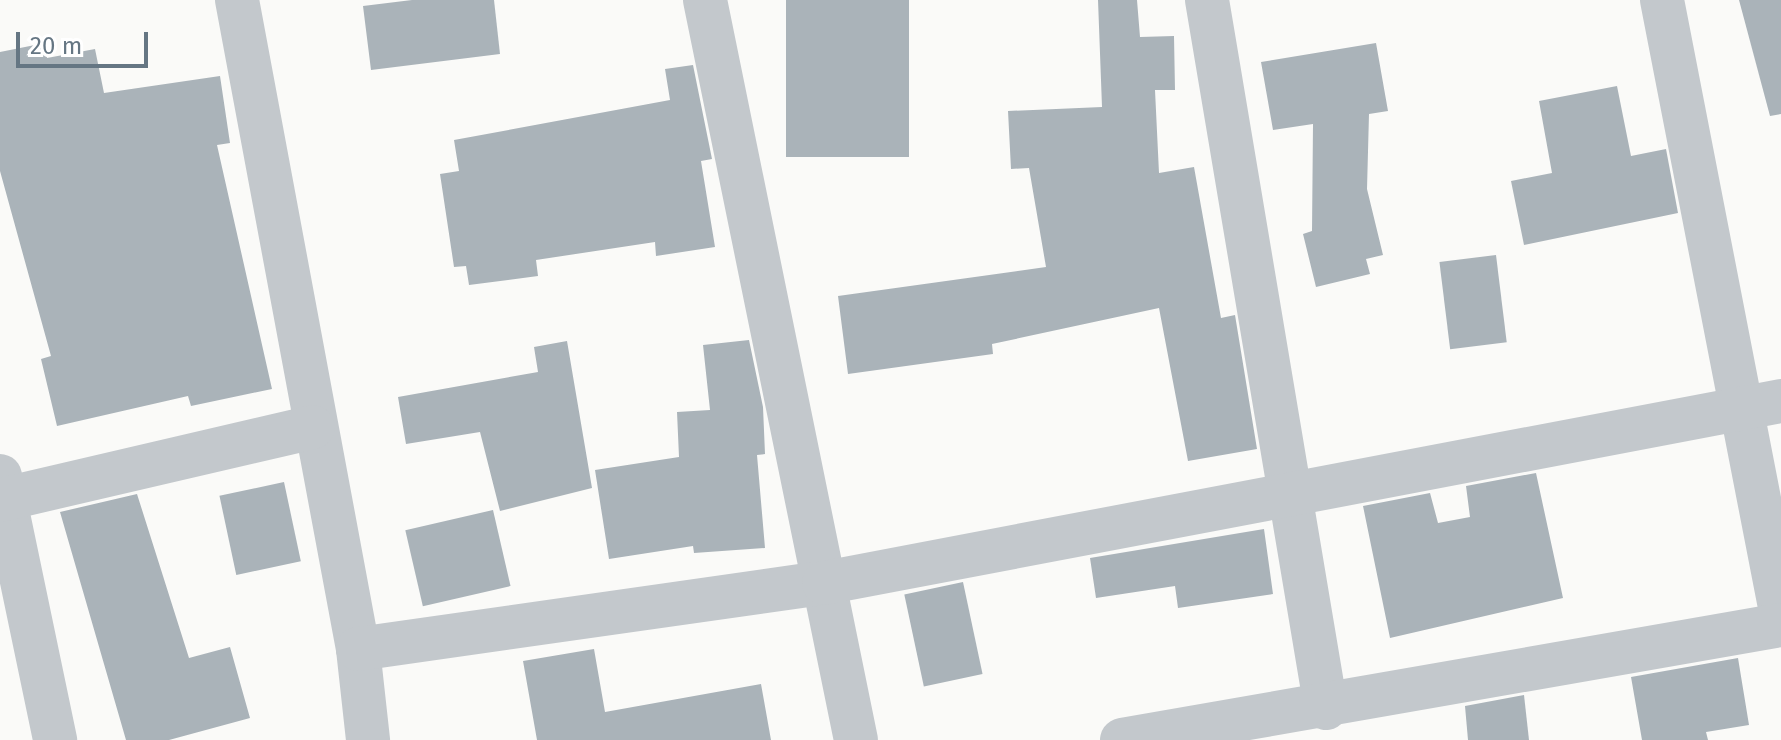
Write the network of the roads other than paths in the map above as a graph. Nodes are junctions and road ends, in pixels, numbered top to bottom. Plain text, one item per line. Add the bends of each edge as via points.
1 (237, 0) edge
2 (705, 0) edge
3 (1207, 0) edge
4 (1662, 0) edge
5 (1762, 404) edge
6 (313, 427) junction
7 (2, 492) edge
8 (1286, 492) junction
9 (824, 583) junction
10 (1781, 612) edge
11 (1781, 625) edge
12 (358, 649) junction
13 (1326, 708) junction
14 (55, 740) edge
15 (368, 740) edge
16 (856, 740) edge
17 (1122, 740) edge

1 - 6 street
2 - 9 street
3 - 8 street
4 - 5 street
5 - 8 street
5 - 10 street
6 - 7 street
6 - 12 street
7 - 14 street
8 - 9 street
8 - 13 street
9 - 12 street
9 - 16 street
11 - 13 street
12 - 15 street
13 - 17 street

